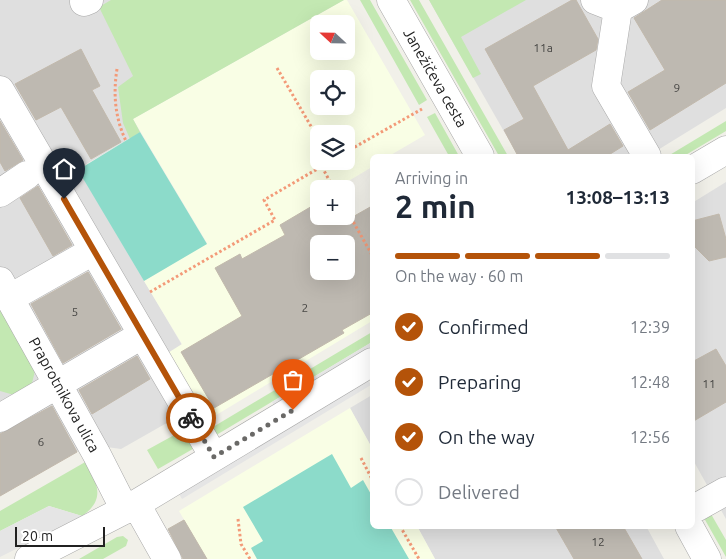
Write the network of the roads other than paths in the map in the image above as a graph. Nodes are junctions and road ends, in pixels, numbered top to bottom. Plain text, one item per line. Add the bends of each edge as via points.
1 (391, 0) edge
2 (616, 3) edge
3 (0, 90) edge
4 (726, 150) edge
5 (479, 154) edge
6 (646, 154) edge
7 (695, 168) edge
8 (27, 175) dead end
9 (0, 193) edge
10 (93, 250) junction
11 (3, 289) edge
12 (142, 335) junction
13 (370, 363) edge
14 (59, 385) junction
15 (0, 418) edge
16 (214, 457) junction
17 (726, 491) edge
18 (130, 507) junction
19 (695, 508) edge
20 (691, 529) edge
21 (38, 557) edge
22 (167, 559) edge
23 (707, 559) edge

1 - 5 street, Janežičeva cesta
2 - 6 street via 606,86
3 - 10 street
4 - 7 street
8 - 9 street
10 - 11 street
10 - 12 street
11 - 14 street, Praprotnikova ulica
12 - 14 street
12 - 16 street
13 - 16 street
14 - 15 street
14 - 18 street, Praprotnikova ulica
16 - 18 street
17 - 19 street
18 - 21 street
18 - 22 street, Praprotnikova ulica
20 - 23 street

